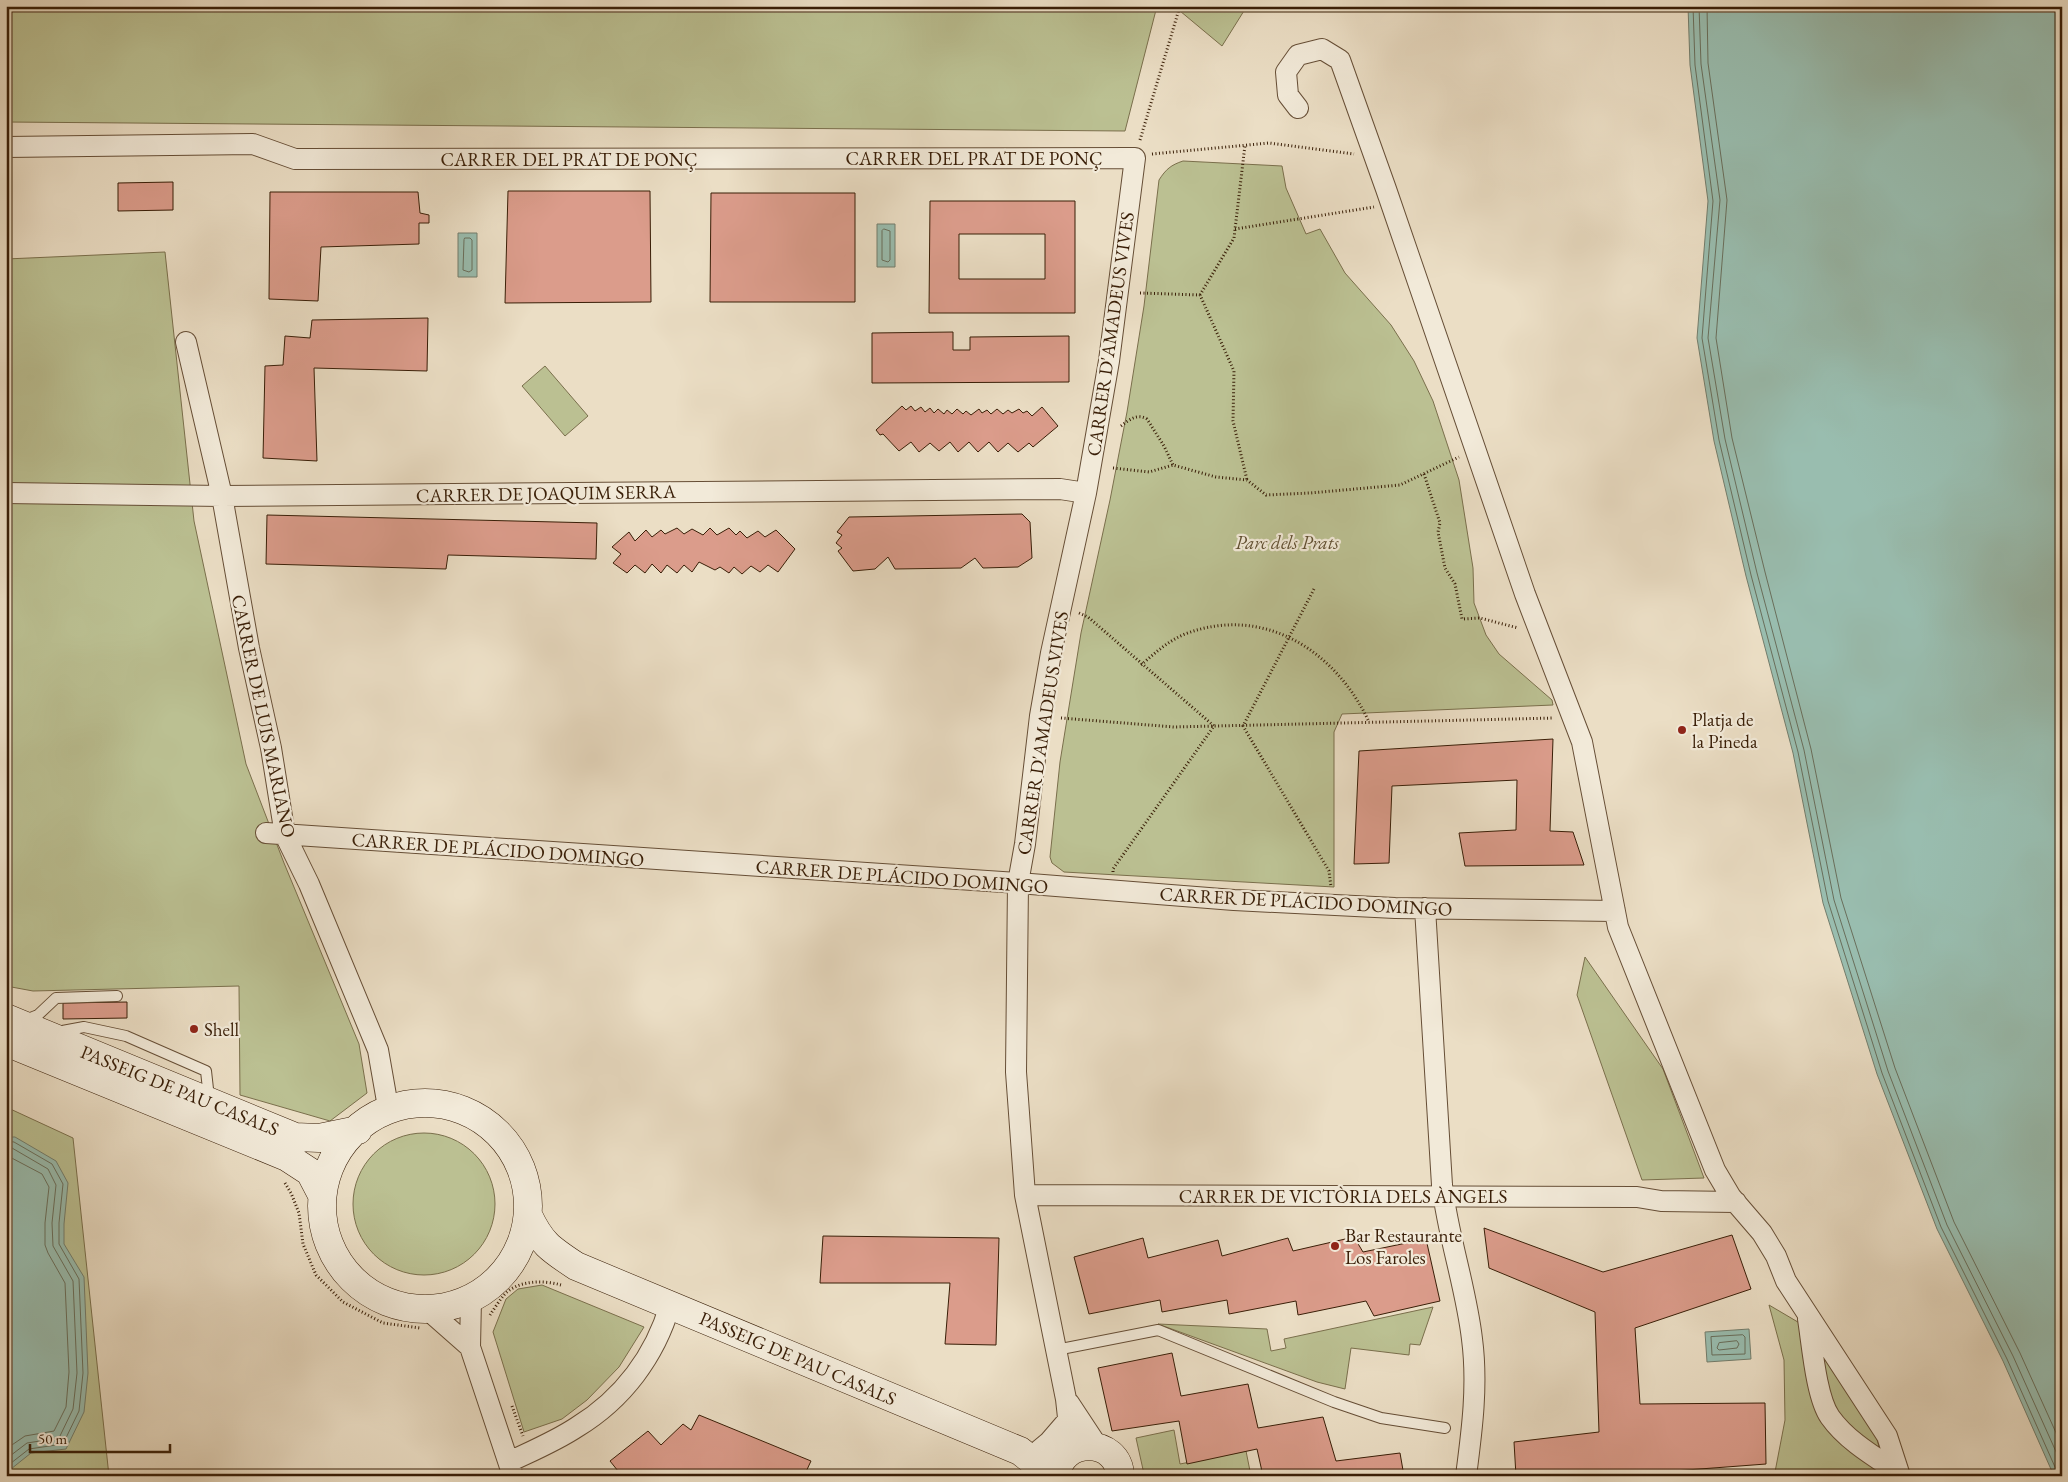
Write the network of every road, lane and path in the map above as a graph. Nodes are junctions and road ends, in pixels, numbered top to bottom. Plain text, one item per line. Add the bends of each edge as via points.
1 (1180, 6) edge
2 (1298, 108) dead end
3 (1245, 145) junction
4 (6, 147) edge
5 (1375, 157) junction
6 (1135, 158) junction
7 (1392, 204) junction
8 (1235, 229) junction
9 (1140, 293) dead end
10 (1200, 295) junction
11 (186, 342) dead end
12 (1121, 426) dead end
13 (1476, 450) junction
14 (1173, 465) junction
15 (1113, 468) dead end
16 (1424, 474) junction
17 (1247, 480) junction
18 (6, 493) edge
19 (1086, 493) junction
20 (222, 496) junction
21 (1314, 589) dead end
22 (1079, 613) dead end
23 (1540, 634) junction
24 (1289, 638) junction
25 (1141, 664) junction
26 (1572, 717) junction
27 (1061, 718) dead end
28 (1369, 722) junction
29 (1214, 726) junction
30 (1243, 726) junction
31 (276, 834) junction
32 (1113, 878) dead end
33 (1018, 883) junction
34 (1332, 892) dead end
35 (1425, 908) junction
36 (1615, 911) junction
37 (117, 996) dead end
38 (10, 1028) edge
39 (388, 1107) junction
40 (358, 1130) junction
41 (282, 1179) dead end
42 (322, 1195) junction
43 (1025, 1195) junction
44 (1443, 1195) junction
45 (1736, 1202) junction
46 (528, 1214) junction
47 (508, 1267) junction
48 (569, 1276) junction
49 (670, 1305) junction
50 (480, 1308) junction
51 (1807, 1311) junction
52 (426, 1320) junction
53 (470, 1347) junction
54 (1056, 1350) junction
55 (509, 1399) dead end
56 (1066, 1399) junction
57 (1068, 1420) junction
58 (1445, 1428) dead end
59 (1082, 1448) junction
60 (529, 1452) junction
61 (1028, 1452) junction
62 (511, 1469) edge
63 (1121, 1474) edge
64 (1899, 1474) edge
65 (1052, 1476) edge
66 (1056, 1476) edge
67 (1466, 1476) edge

1 - 6 path
2 - 5 street via 1288,95 1286,72 1298,55 1322,49 1340,60
3 - 5 path via 1269,143
3 - 6 path via 1155,153
3 - 8 path
4 - 6 street, CARRER DEL PRAT DE PONÇ via 253,144 295,159
5 - 7 street
6 - 19 street, CARRER D'AMADEUS VIVES via 1109,361
7 - 8 path
7 - 13 street
8 - 10 path via 1234,238
9 - 10 path
10 - 17 path via 1234,371 1233,421
11 - 20 street, CARRER DE LUIS MARIANO
12 - 14 path via 1135,417 1147,419
13 - 16 path
13 - 23 street
14 - 15 path via 1149,472
14 - 17 path via 1216,477
16 - 17 path via 1400,485 1310,494 1266,494
16 - 23 path via 1440,523 1438,532 1445,568 1455,584 1462,619 1480,618
18 - 20 street, CARRER DE JOAQUIM SERRA
19 - 20 street, CARRER DE JOAQUIM SERRA via 1060,489
19 - 33 street, CARRER D'AMADEUS VIVES via 1040,716
20 - 31 street, CARRER DE LUIS MARIANO via 249,648 271,748
21 - 24 path
22 - 25 path via 1088,617
23 - 26 street
24 - 25 path via 1260,627 1211,628 1185,634
24 - 28 path via 1306,646 1334,669
24 - 30 path
25 - 29 path
26 - 28 path
26 - 36 street via 1582,742
27 - 29 path via 1174,727
28 - 30 path
29 - 30 path
29 - 32 path via 1113,869
30 - 34 path via 1329,872
31 - 33 street, CARRER DE PLÁCIDO DOMINGO
31 - 39 street, CARRER DE LUIS MARIANO via 309,884 378,1050
33 - 35 street, CARRER DE PLÁCIDO DOMINGO via 1234,900
33 - 43 street, CARRER D'AMADEUS VIVES via 1016,1072
35 - 36 street, CARRER DE PLÁCIDO DOMINGO
35 - 44 street
36 - 45 street via 1618,928 1715,1170
37 - 38 lane via 56,998 38,1015
38 - 40 street, PASSEIG DE PAU CASALS via 46,1035 295,1137 319,1138
38 - 42 street, PASSEIG DE PAU CASALS via 287,1157 310,1172
39 - 40 street via 371,1116
39 - 46 street via 424,1101 440,1103 472,1113 486,1122 507,1144 522,1171
40 - 42 street via 340,1148 328,1171
41 - 52 path via 291,1193 303,1244 316,1274 342,1302 384,1323
42 - 52 street via 324,1231 338,1264 362,1290
43 - 44 street, CARRER DE VICTÒRIA DELS ÀNGELS
43 - 54 street, CARRER D'AMADEUS VIVES
44 - 45 street, CARRER DE VICTÒRIA DELS ÀNGELS via 1637,1197 1661,1201
44 - 67 street via 1468,1313 1474,1362 1474,1418
45 - 51 street via 1762,1233 1786,1281
46 - 47 street via 521,1240
46 - 48 street, PASSEIG DE PAU CASALS via 536,1233
47 - 48 street, PASSEIG DE PAU CASALS via 543,1262
47 - 50 street via 491,1285
48 - 49 street, PASSEIG DE PAU CASALS
48 - 50 path via 526,1283
49 - 60 street via 664,1326 635,1378 578,1427
49 - 61 street, PASSEIG DE PAU CASALS
50 - 52 street via 450,1307
50 - 53 street
51 - 64 street via 1887,1436
51 - 64 street via 1821,1395 1830,1416 1854,1442
52 - 53 street
53 - 62 street
54 - 56 street, CARRER D'AMADEUS VIVES
54 - 58 lane via 1158,1330 1334,1402 1381,1418
55 - 60 path
56 - 57 street, CARRER D'AMADEUS VIVES
56 - 59 street, CARRER D'AMADEUS VIVES
57 - 59 street, CARRER D'AMADEUS VIVES via 1070,1436
57 - 61 street via 1049,1442
59 - 61 street, PASSEIG DE PAU CASALS
59 - 63 street via 1112,1456
59 - 66 street via 1060,1462
60 - 62 street
61 - 65 street, PASSEIG DE PAU CASALS

